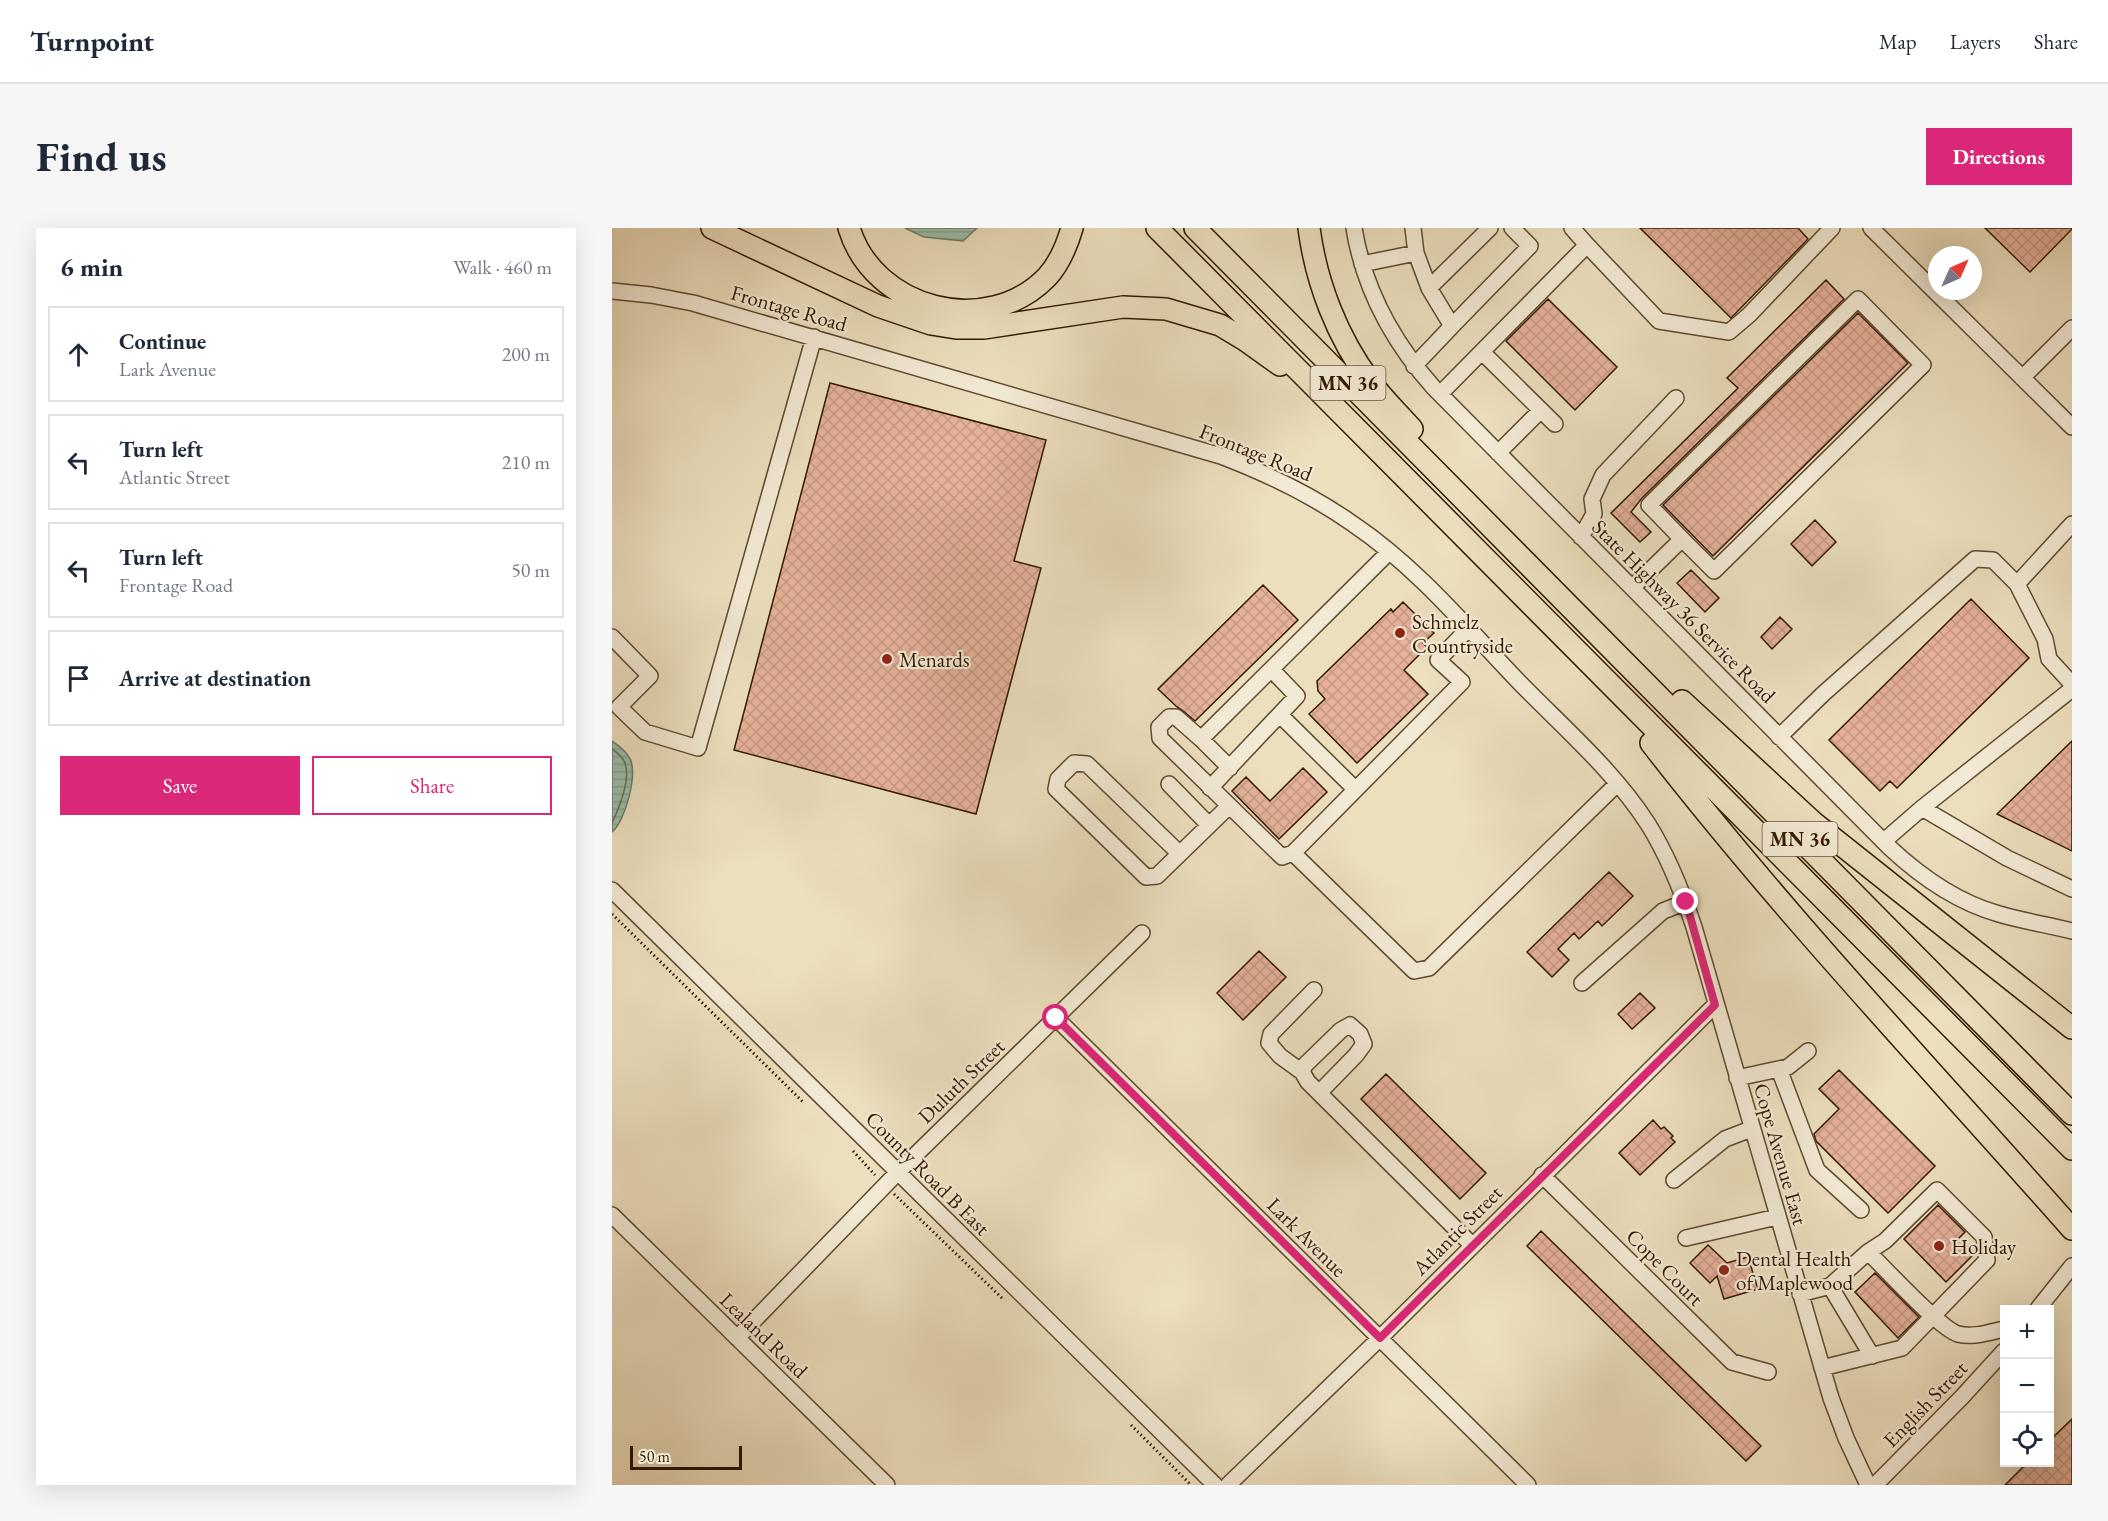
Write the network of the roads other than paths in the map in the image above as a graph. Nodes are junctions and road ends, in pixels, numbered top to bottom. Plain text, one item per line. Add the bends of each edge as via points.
1 (712, 228) edge
2 (849, 228) edge
3 (1072, 228) edge
4 (1158, 228) edge
5 (1195, 228) edge
6 (1309, 228) edge
7 (1354, 228) edge
8 (1413, 228) edge
9 (1490, 228) edge
10 (1512, 228) edge
11 (1572, 228) edge
12 (1832, 228) edge
13 (1871, 228) edge
14 (1587, 245) junction
15 (1416, 253) junction
16 (1362, 264) junction
17 (1429, 288) junction
18 (612, 291) edge
19 (1452, 326) junction
20 (2072, 328) edge
21 (814, 337) junction
22 (1482, 352) junction
23 (1414, 366) junction
24 (2022, 378) junction
25 (1440, 394) junction
26 (1676, 398) dead end
27 (1541, 410) junction
28 (1555, 424) dead end
29 (2072, 427) edge
30 (1365, 435) junction
31 (1498, 453) junction
32 (2072, 524) edge
33 (1581, 537) junction
34 (1502, 539) junction
35 (1682, 539) junction
36 (1389, 552) junction
37 (1527, 565) junction
38 (2017, 584) junction
39 (1632, 588) junction
40 (1468, 629) junction
41 (612, 637) edge
42 (1272, 670) junction
43 (1596, 671) junction
44 (2072, 684) edge
45 (2072, 689) edge
46 (1280, 715) junction
47 (1779, 737) junction
48 (1201, 739) junction
49 (1230, 768) junction
50 (1169, 784) dead end
51 (1617, 784) junction
52 (1210, 788) junction
53 (1355, 789) junction
54 (1229, 806) junction
55 (1922, 808) junction
56 (1209, 825) junction
57 (1884, 841) junction
58 (1179, 853) junction
59 (1293, 853) junction
60 (2072, 889) edge
61 (612, 890) edge
62 (1686, 902) junction
63 (2071, 927) edge
64 (1142, 933) dead end
65 (1582, 983) dead end
66 (1314, 990) dead end
67 (1715, 1005) junction
68 (1056, 1018) junction
69 (2072, 1028) edge
70 (1808, 1051) dead end
71 (1779, 1069) junction
72 (1302, 1072) junction
73 (1737, 1078) junction
74 (1319, 1093) junction
75 (2072, 1114) edge
76 (1751, 1129) junction
77 (2072, 1149) edge
78 (898, 1172) junction
79 (1542, 1175) junction
80 (1674, 1180) dead end
81 (1861, 1210) dead end
82 (612, 1215) edge
83 (1777, 1217) junction
84 (2072, 1229) edge
85 (1686, 1238) dead end
86 (1472, 1245) junction
87 (1868, 1252) junction
88 (2072, 1266) edge
89 (1830, 1286) junction
90 (1800, 1294) junction
91 (2041, 1305) edge
92 (1933, 1316) junction
93 (2000, 1330) edge
94 (737, 1338) junction
95 (1380, 1338) junction
96 (2000, 1355) edge
97 (1872, 1356) junction
98 (1822, 1368) junction
99 (1768, 1372) dead end
100 (888, 1485) edge
101 (1215, 1485) edge
102 (1228, 1485) edge
103 (1528, 1485) edge
104 (1868, 1485) edge
105 (1875, 1485) edge

1 - 30 highway via 878,306 931,324 984,328 1141,306 1192,316 1220,325 1245,340
2 - 3 highway via 863,258 892,288 910,299 955,311 995,307 1031,290 1048,277
4 - 30 highway, MN 36
5 - 34 highway, MN 36
6 - 34 highway via 1326,300 1358,364
7 - 16 street, State Highway 36 Service Road
8 - 15 street
9 - 17 street
10 - 19 street via 1530,246
11 - 14 street
12 - 14 street via 1729,332 1659,321
13 - 24 street
14 - 22 street
15 - 16 street
15 - 17 street
16 - 23 street, State Highway 36 Service Road via 1388,328
17 - 19 street
18 - 21 street, Frontage Road via 693,303
19 - 23 street
20 - 24 street
21 - 36 street, Frontage Road via 1221,456 1321,503
21 - 41 street via 698,748 645,732 619,707 650,676
22 - 25 street
22 - 27 street
23 - 25 street, State Highway 36 Service Road
24 - 29 street
25 - 31 street, State Highway 36 Service Road
26 - 33 street via 1604,475 1592,499 1594,514
27 - 28 street
27 - 31 street
30 - 43 highway, MN 36
31 - 33 street, State Highway 36 Service Road
32 - 38 street
33 - 39 street, State Highway 36 Service Road
34 - 37 highway, MN 36
35 - 35 street via 1649,505 1858,299 1923,365 1714,571
35 - 39 street
36 - 40 street, Frontage Road
36 - 42 street
37 - 69 highway via 1814,823
37 - 75 highway, MN 36
38 - 44 street via 2045,639 2049,659
38 - 47 street via 1993,560 1975,559
39 - 47 street, State Highway 36 Service Road
40 - 51 street, Frontage Road
40 - 53 street via 1438,660 1462,682
42 - 46 street via 1297,696
42 - 48 street
43 - 77 highway, MN 36
43 - 84 highway via 1706,813
45 - 55 street
46 - 49 street
46 - 53 street
47 - 57 street, State Highway 36 Service Road
48 - 49 street
48 - 52 street via 1176,717 1169,717 1159,727 1160,738
49 - 52 street
50 - 56 street
51 - 59 street via 1429,968 1414,971
51 - 62 street, Frontage Road via 1647,824
52 - 54 street
53 - 59 street
54 - 56 street
54 - 59 street via 1282,857
55 - 57 street
55 - 60 street via 2007,858
56 - 58 street
57 - 63 street, State Highway 36 Service Road via 1914,870 1970,904 1999,914
58 - 58 street via 1156,876 1146,877 1056,789 1058,779 1074,763 1088,764
61 - 78 street, County Road B East
62 - 65 street via 1663,911
62 - 67 street, Frontage Road
64 - 68 street, Duluth Street
66 - 72 street via 1269,1039 1280,1056
67 - 73 street, Cope Avenue East
67 - 79 street, Atlantic Street
68 - 78 street, Duluth Street
68 - 95 street, Lark Avenue
70 - 71 street via 1788,1067
71 - 73 street
71 - 81 street via 1817,1170
72 - 74 street
72 - 74 street via 1341,1030 1350,1025 1360,1034 1364,1044
73 - 76 street, Cope Avenue East
74 - 86 street
76 - 80 street via 1725,1139
76 - 83 street, Cope Avenue East
78 - 94 street, Duluth Street
78 - 101 street, County Road B East
79 - 86 street, Atlantic Street
79 - 99 street, Cope Court via 1732,1362
82 - 94 street, Lealand Road
83 - 85 street
83 - 90 street, Cope Avenue East
86 - 95 street, Atlantic Street
87 - 89 street
87 - 92 street
87 - 92 street via 1885,1241 1937,1190 1984,1237 1987,1260
88 - 91 street
89 - 90 street
89 - 97 street
90 - 98 street, Cope Avenue East
92 - 93 street via 1957,1334
92 - 97 street via 1902,1348
94 - 100 street, Lealand Road
95 - 102 street, Atlantic Street
95 - 103 street, Lark Avenue
96 - 105 street, English Street
97 - 98 street
98 - 104 street, Cope Avenue East via 1846,1438

